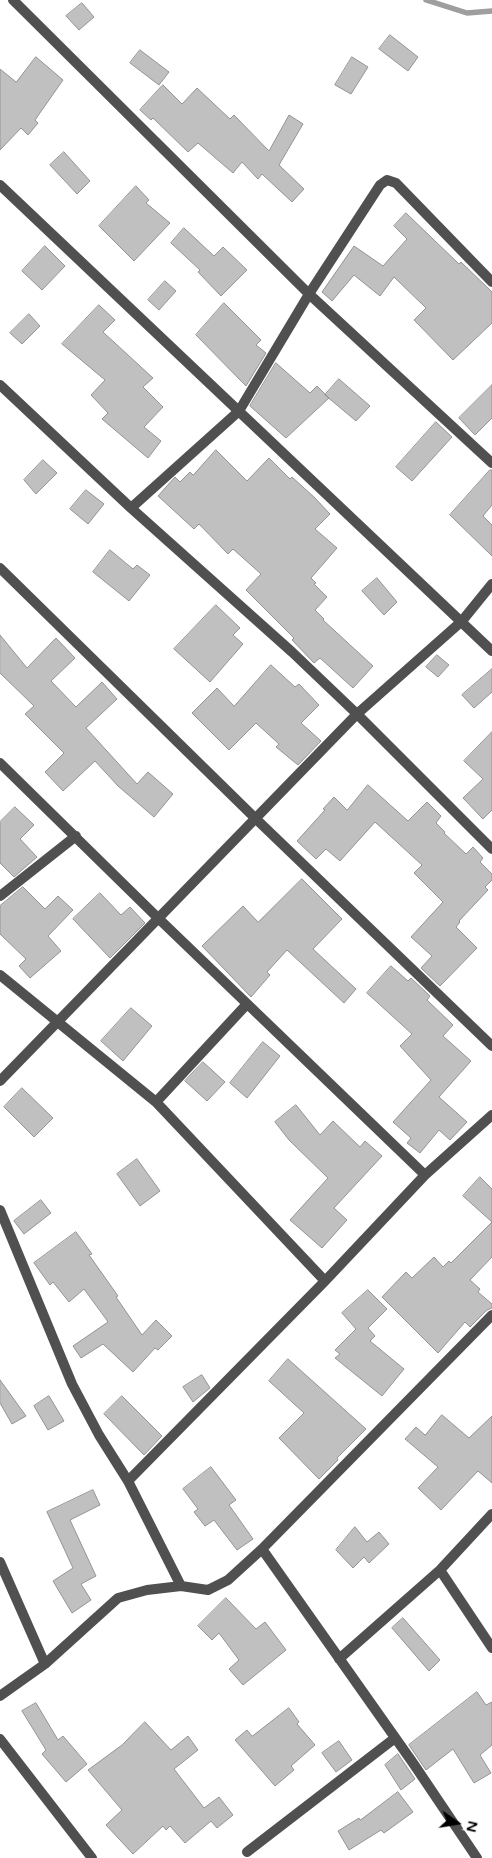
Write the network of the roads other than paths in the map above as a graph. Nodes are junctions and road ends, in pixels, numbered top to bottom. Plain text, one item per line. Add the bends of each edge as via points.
1 (13, 0) edge
2 (1, 187) edge
3 (492, 282) edge
4 (309, 294) junction
5 (0, 384) edge
6 (239, 411) junction
7 (492, 463) edge
8 (131, 508) junction
9 (0, 568) edge
10 (492, 584) edge
11 (462, 621) junction
12 (492, 651) edge
13 (357, 714) junction
14 (0, 763) edge
15 (255, 818) junction
16 (76, 836) junction
17 (492, 849) edge
18 (0, 896) edge
19 (158, 918) junction
20 (0, 975) edge
21 (247, 1004) junction
22 (59, 1021) junction
23 (492, 1046) edge
24 (0, 1082) edge
25 (156, 1102) junction
26 (492, 1115) edge
27 (425, 1175) junction
28 (0, 1210) edge
29 (325, 1281) junction
30 (492, 1315) edge
31 (128, 1481) junction
32 (492, 1514) edge
33 (262, 1549) junction
34 (0, 1562) edge
35 (440, 1570) junction
36 (181, 1586) junction
37 (492, 1648) edge
38 (339, 1659) junction
39 (45, 1664) junction
40 (0, 1696) edge
41 (395, 1738) junction
42 (0, 1739) edge
43 (246, 1852) dead end
44 (92, 1858) edge
45 (477, 1858) edge

1 - 4 street
2 - 6 street
3 - 4 street via 396,184 387,180 380,185
4 - 6 street
4 - 7 street
5 - 8 street
6 - 8 street
6 - 11 street
8 - 13 street
9 - 15 street
10 - 11 street
11 - 12 street
11 - 13 street
13 - 15 street
13 - 17 street
14 - 16 street
15 - 19 street
15 - 23 street
16 - 18 street
16 - 19 street
19 - 21 street
19 - 22 street
20 - 22 street
21 - 25 street
21 - 27 street
22 - 24 street
22 - 25 street
25 - 29 street
26 - 27 street
27 - 29 street
28 - 31 street via 72,1384
29 - 31 street
30 - 33 street
31 - 36 street
32 - 35 street
33 - 36 street via 228,1580 208,1590
33 - 38 street
34 - 39 street
35 - 37 street
35 - 38 street
36 - 39 street via 118,1598
38 - 41 street
39 - 40 street
41 - 43 street
41 - 45 street
42 - 44 street

